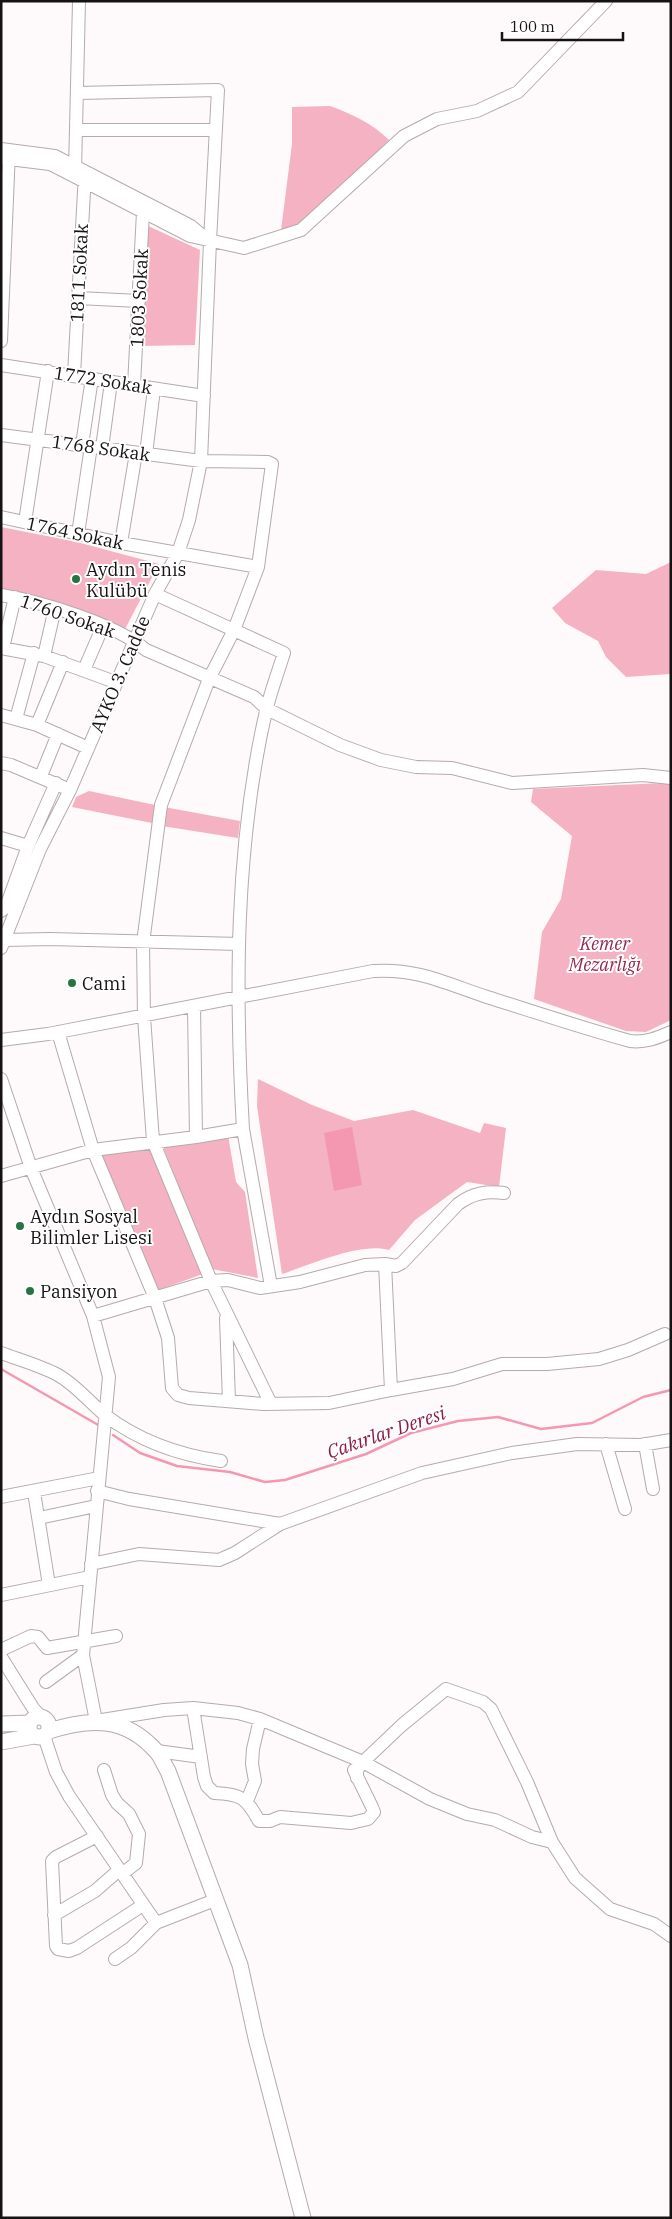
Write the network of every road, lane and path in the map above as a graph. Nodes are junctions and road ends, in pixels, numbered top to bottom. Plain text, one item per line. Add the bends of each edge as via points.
1 (79, 1) edge
2 (606, 1) edge
3 (77, 94) junction
4 (76, 130) junction
5 (216, 130) junction
6 (5, 154) edge
7 (80, 173) junction
8 (143, 212) junction
9 (210, 241) junction
10 (3, 265) edge
11 (78, 298) junction
12 (139, 301) junction
13 (1, 341) edge
14 (1, 365) edge
15 (48, 371) junction
16 (74, 375) junction
17 (92, 378) junction
18 (111, 382) junction
19 (134, 385) junction
20 (154, 389) junction
21 (204, 396) junction
22 (1, 435) edge
23 (39, 440) junction
24 (92, 446) junction
25 (140, 454) junction
26 (201, 462) junction
27 (1, 517) edge
28 (25, 522) junction
29 (78, 534) junction
30 (120, 543) junction
31 (178, 553) junction
32 (258, 567) junction
33 (155, 594) junction
34 (1, 595) edge
35 (15, 597) junction
36 (55, 608) junction
37 (103, 626) junction
38 (234, 630) junction
39 (134, 640) junction
40 (2, 648) edge
41 (39, 654) junction
42 (63, 662) junction
43 (84, 670) junction
44 (209, 679) junction
45 (115, 682) junction
46 (266, 709) junction
47 (5, 719) edge
48 (38, 725) junction
49 (58, 734) junction
50 (88, 748) junction
51 (1, 763) edge
52 (41, 776) junction
53 (671, 778) edge
54 (56, 783) junction
55 (70, 790) junction
56 (1, 838) edge
57 (28, 846) junction
58 (1, 911) edge
59 (143, 943) junction
60 (3, 944) edge
61 (239, 944) junction
62 (238, 999) junction
63 (194, 1007) junction
64 (144, 1017) junction
65 (58, 1032) junction
66 (671, 1032) edge
67 (1, 1040) edge
68 (1, 1079) edge
69 (6, 1112) edge
70 (243, 1129) junction
71 (196, 1137) junction
72 (152, 1141) junction
73 (93, 1150) junction
74 (31, 1168) junction
75 (1, 1176) edge
76 (504, 1193) dead end
77 (385, 1264) junction
78 (211, 1281) junction
79 (271, 1286) junction
80 (155, 1298) junction
81 (226, 1313) junction
82 (93, 1316) junction
83 (665, 1334) dead end
84 (1, 1353) edge
85 (391, 1390) junction
86 (230, 1401) junction
87 (271, 1404) junction
88 (106, 1416) junction
89 (671, 1440) edge
90 (606, 1444) junction
91 (644, 1444) junction
92 (221, 1461) dead end
93 (98, 1485) junction
94 (653, 1489) dead end
95 (34, 1492) junction
96 (1, 1497) edge
97 (96, 1506) junction
98 (625, 1509) dead end
99 (39, 1518) junction
100 (280, 1524) junction
101 (90, 1571) junction
102 (49, 1585) junction
103 (1, 1595) edge
104 (116, 1636) dead end
105 (85, 1642) junction
106 (1, 1650) edge
107 (83, 1656) junction
108 (1, 1657) edge
109 (46, 1682) dead end
110 (193, 1708) junction
111 (141, 1714) junction
112 (260, 1719) junction
113 (96, 1721) junction
114 (1, 1724) edge
115 (39, 1724) junction
116 (136, 1734) junction
117 (1, 1742) edge
118 (157, 1751) junction
119 (347, 1755) junction
120 (201, 1757) junction
121 (362, 1762) junction
122 (104, 1770) dead end
123 (357, 1778) junction
124 (247, 1801) junction
125 (97, 1836) junction
126 (552, 1842) junction
127 (120, 1872) junction
128 (215, 1900) junction
129 (142, 1905) junction
130 (54, 1915) junction
131 (156, 1923) junction
132 (671, 1936) edge
133 (115, 1959) dead end
134 (303, 2218) edge

1 - 3 street, 1811 Sokak
2 - 9 street via 518,92 477,111 437,119 404,136 301,230 244,248
3 - 4 street, 1811 Sokak
3 - 5 street, AYKO 3. Cadde via 218,90
4 - 5 street
4 - 7 street, 1811 Sokak
5 - 9 street, AYKO 3. Cadde
6 - 7 street via 55,156
6 - 10 street
7 - 8 street
7 - 9 street via 191,226
7 - 11 street, 1811 Sokak
8 - 9 street via 190,236
8 - 12 street, 1803 Sokak
9 - 21 street, AYKO 3. Cadde
10 - 13 street
11 - 12 street
11 - 16 street, 1811 Sokak
12 - 19 street, 1803 Sokak
14 - 15 street, 1772 Sokak
15 - 16 street, 1772 Sokak
15 - 23 street
16 - 17 street, 1772 Sokak
17 - 18 street, 1772 Sokak
17 - 24 street
18 - 19 street, 1772 Sokak
18 - 24 street
19 - 20 street, 1772 Sokak
20 - 21 street, 1772 Sokak
20 - 25 street
21 - 26 street, AYKO 3. Cadde
22 - 23 street, 1768 Sokak
23 - 24 street, 1768 Sokak
23 - 28 street
24 - 25 street, 1768 Sokak
24 - 29 street
25 - 26 street, 1768 Sokak
25 - 30 street
26 - 31 street, AYKO 3. Cadde via 189,520
26 - 32 street, 1768 Sokak via 272,464
27 - 28 street, 1764 Sokak
28 - 29 street, 1764 Sokak
29 - 30 street, 1764 Sokak
30 - 31 street, 1764 Sokak
31 - 32 street, 1764 Sokak
31 - 33 street, AYKO 3. Cadde
32 - 38 street
33 - 38 street
33 - 39 street, AYKO 3. Cadde
34 - 35 street, 1760 Sokak
35 - 36 street, 1760 Sokak
35 - 40 street
36 - 37 street, 1760 Sokak
36 - 41 street
37 - 39 street, 1760 Sokak
37 - 43 street
38 - 44 street
38 - 46 street via 284,653
39 - 44 street, 1760 Sokak via 146,650
39 - 45 street, AYKO 3. Cadde
40 - 41 street
41 - 42 street
41 - 47 street
42 - 43 street
42 - 48 street
43 - 45 street
44 - 46 street, 1760 Sokak via 254,697
44 - 59 street via 161,805
45 - 50 street, AYKO 3. Cadde
46 - 53 street, 1760 Sokak via 340,746 381,760 416,767 452,768 512,783 643,775
46 - 61 street via 245,853
47 - 48 street
48 - 49 street
49 - 50 street
49 - 52 street
50 - 55 street, AYKO 3. Cadde
51 - 52 street
52 - 54 street
54 - 55 street
54 - 57 street
55 - 60 street, AYKO 3. Cadde via 40,849
56 - 57 street
57 - 58 street via 6,906
59 - 60 street via 50,939
59 - 61 street
59 - 64 street
61 - 62 street
62 - 63 street
62 - 66 street via 373,971 392,970 418,973 630,1042 650,1040
62 - 70 street
63 - 64 street
63 - 71 street
64 - 65 street
64 - 72 street
65 - 67 street
65 - 73 street
68 - 69 street
69 - 74 street
70 - 71 street
70 - 79 street
71 - 72 street
72 - 73 street
72 - 78 street
73 - 74 street
73 - 80 street
74 - 75 street
74 - 82 street
76 - 77 street via 491,1191 467,1198 402,1263 396,1266
77 - 79 street via 365,1265
77 - 85 street
78 - 79 street via 228,1280 260,1288
78 - 80 street
78 - 81 street
80 - 82 street
80 - 86 street via 168,1338 172,1388 178,1396
81 - 86 street
81 - 87 street
82 - 88 street via 109,1376
83 - 85 street via 624,1352 598,1359 502,1364 453,1379
84 - 88 street via 58,1375
85 - 87 street via 329,1403
86 - 87 street
88 - 92 street via 170,1451
88 - 93 street
89 - 91 street
90 - 91 street
90 - 98 street
90 - 100 street via 577,1444 512,1453 422,1473
91 - 94 street
93 - 95 street
93 - 97 street
93 - 100 street via 129,1499
95 - 96 street
95 - 99 street
97 - 99 street
97 - 101 street
99 - 102 street
100 - 101 street via 219,1560 139,1554
101 - 102 street
101 - 105 street
102 - 103 street
104 - 105 street
105 - 106 street via 47,1648 38,1637 31,1636
105 - 107 street
107 - 109 street
107 - 113 street
108 - 115 street
110 - 111 street
110 - 112 street
110 - 120 street
111 - 113 street
111 - 116 street
112 - 119 street
112 - 124 street via 253,1749 255,1781
113 - 115 main road via 69,1725
113 - 116 main road
114 - 115 main road
115 - 117 main road
115 - 125 street via 64,1788
116 - 118 main road
118 - 120 street
118 - 128 main road via 168,1771
119 - 121 street
119 - 123 street
120 - 124 street via 207,1786 214,1793 230,1793
121 - 123 street
121 - 126 street via 430,1800
121 - 126 street via 446,1689 483,1702 492,1709
122 - 127 street via 112,1795 129,1814 139,1834 136,1863
123 - 124 street via 374,1812 368,1819 351,1823 280,1817 259,1821
125 - 127 street
125 - 130 street via 52,1861
126 - 132 street via 575,1878 610,1909 654,1924
127 - 129 street
127 - 130 street
128 - 131 street
128 - 134 main road via 240,1965
129 - 130 street via 69,1951 56,1946
129 - 131 street
131 - 133 street

